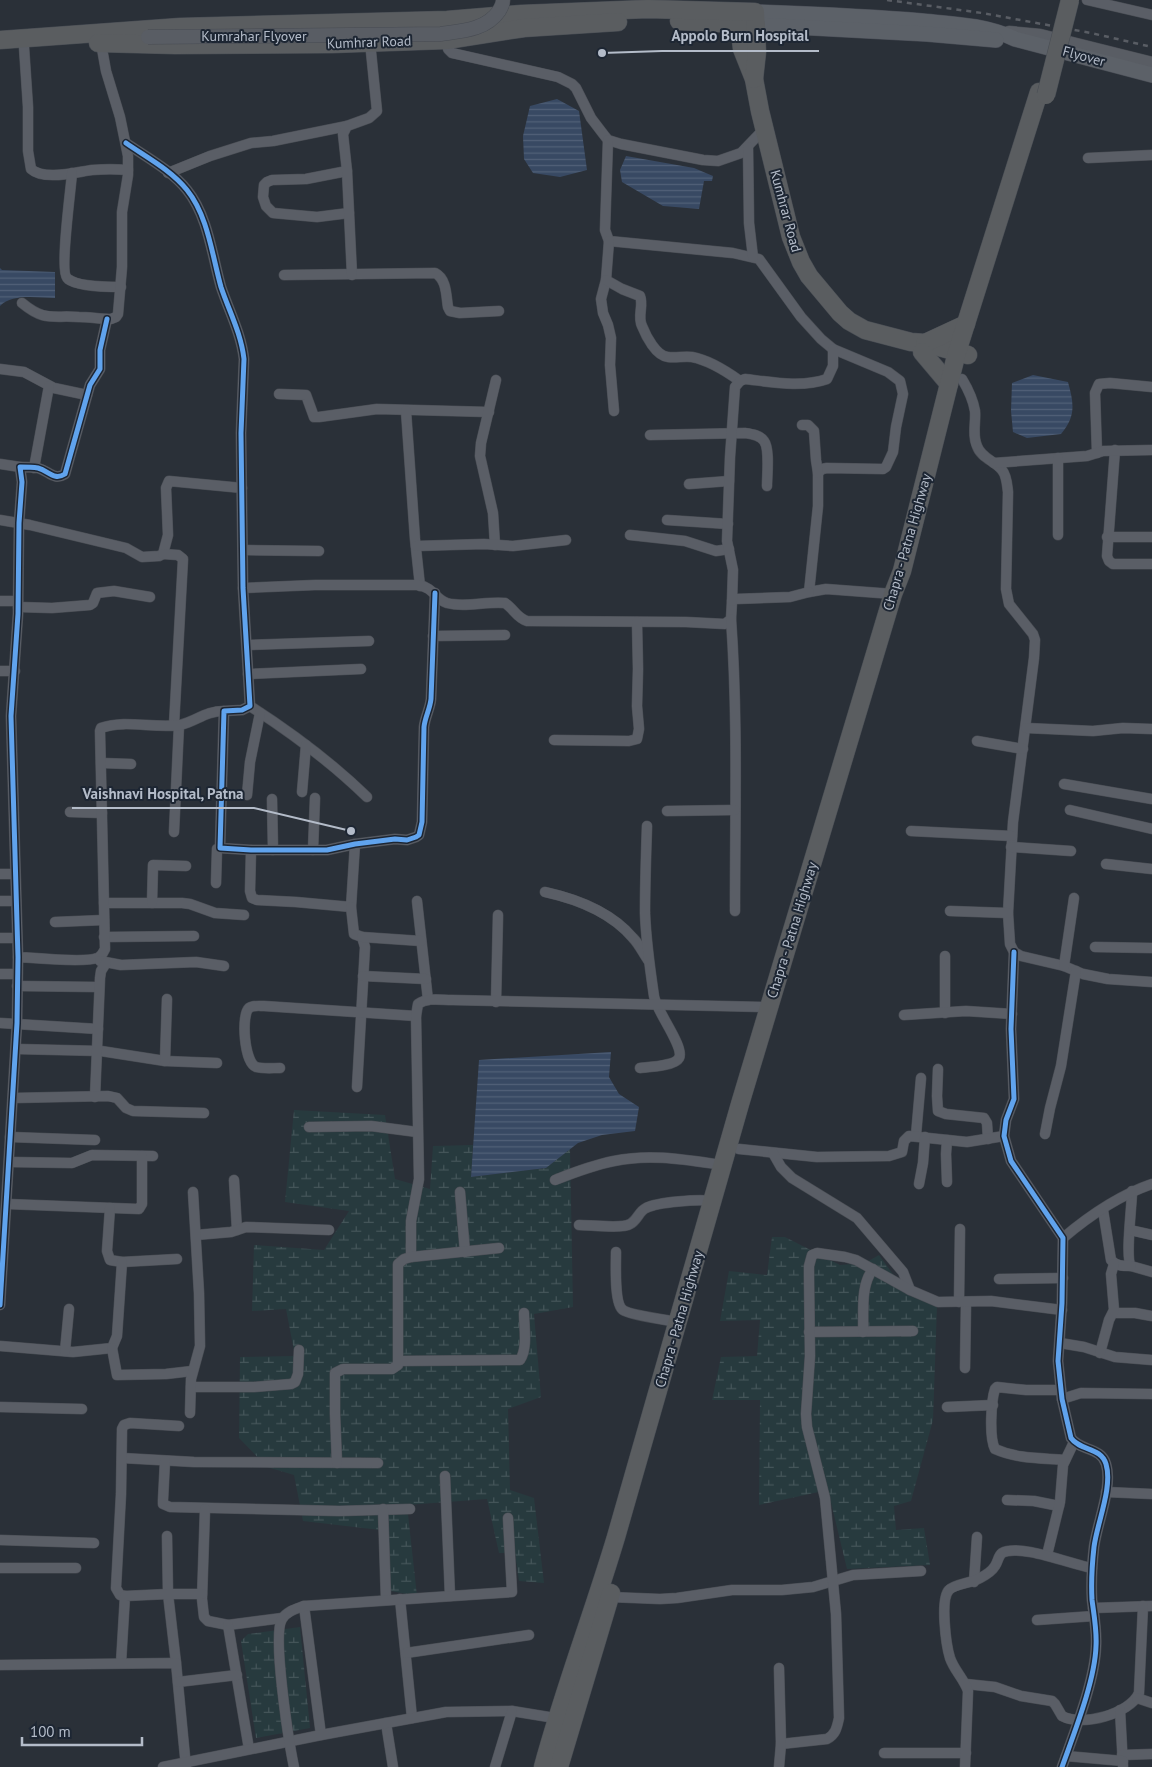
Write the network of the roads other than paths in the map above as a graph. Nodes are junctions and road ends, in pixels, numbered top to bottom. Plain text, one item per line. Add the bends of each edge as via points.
1 (1061, 0) edge
2 (1070, 0) edge
3 (1087, 0) edge
4 (510, 15) edge
5 (1152, 15) edge
6 (746, 18) junction
7 (1005, 37) junction
8 (133, 38) junction
9 (0, 40) edge
10 (448, 40) junction
11 (370, 42) junction
12 (101, 43) junction
13 (24, 47) junction
14 (0, 51) edge
15 (1152, 64) edge
16 (1152, 75) edge
17 (1152, 83) edge
18 (1043, 94) junction
19 (347, 126) junction
20 (765, 128) junction
21 (608, 140) junction
22 (126, 143) junction
23 (748, 147) junction
24 (1152, 155) edge
25 (1088, 158) dead end
26 (128, 170) junction
27 (346, 171) junction
28 (72, 173) junction
29 (168, 173) junction
30 (349, 213) junction
31 (609, 241) junction
32 (753, 257) junction
33 (284, 275) dead end
34 (352, 275) junction
35 (606, 280) junction
36 (121, 287) junction
37 (22, 303) dead end
38 (499, 312) dead end
39 (107, 320) junction
40 (966, 324) junction
41 (919, 346) junction
42 (833, 349) junction
43 (960, 366) junction
44 (0, 369) edge
45 (496, 380) dead end
46 (740, 381) junction
47 (50, 386) junction
48 (1152, 387) edge
49 (279, 394) dead end
50 (87, 395) junction
51 (406, 411) junction
52 (614, 411) dead end
53 (489, 412) junction
54 (802, 425) dead end
55 (732, 433) junction
56 (650, 435) dead end
57 (1115, 450) junction
58 (1152, 450) edge
59 (1098, 453) junction
60 (1058, 458) junction
61 (994, 463) junction
62 (0, 464) edge
63 (20, 467) junction
64 (34, 468) junction
65 (818, 473) junction
66 (729, 482) junction
67 (689, 484) dead end
68 (767, 486) dead end
69 (242, 488) junction
70 (0, 520) edge
71 (667, 520) dead end
72 (19, 523) junction
73 (728, 524) junction
74 (630, 535) dead end
75 (1058, 535) dead end
76 (1152, 537) edge
77 (1107, 538) junction
78 (566, 540) dead end
79 (495, 544) junction
80 (416, 546) junction
81 (729, 549) junction
82 (243, 550) junction
83 (319, 552) dead end
84 (163, 554) junction
85 (1152, 564) edge
86 (420, 586) junction
87 (243, 588) junction
88 (808, 592) junction
89 (435, 593) junction
90 (893, 594) junction
91 (150, 597) dead end
92 (0, 601) edge
93 (732, 602) junction
94 (18, 604) junction
95 (731, 619) junction
96 (637, 622) junction
97 (505, 635) dead end
98 (433, 636) junction
99 (369, 641) dead end
100 (246, 645) junction
101 (360, 669) dead end
102 (0, 671) edge
103 (15, 672) junction
104 (248, 674) junction
105 (250, 706) junction
106 (224, 711) junction
107 (260, 713) junction
108 (177, 725) junction
109 (1026, 728) junction
110 (1152, 729) edge
111 (554, 740) dead end
112 (977, 741) dead end
113 (306, 744) junction
114 (1023, 749) junction
115 (101, 763) junction
116 (131, 764) dead end
117 (1064, 784) dead end
118 (302, 792) dead end
119 (247, 795) dead end
120 (316, 798) dead end
121 (367, 798) dead end
122 (272, 799) dead end
123 (1152, 799) edge
124 (735, 810) junction
125 (1070, 810) dead end
126 (667, 811) dead end
127 (70, 812) dead end
128 (102, 812) junction
129 (647, 826) dead end
130 (1152, 829) edge
131 (911, 831) dead end
132 (174, 832) dead end
133 (1012, 836) junction
134 (355, 844) junction
135 (1011, 847) junction
136 (220, 848) junction
137 (251, 850) junction
138 (274, 850) junction
139 (314, 850) junction
140 (1071, 851) dead end
141 (1106, 864) dead end
142 (186, 866) dead end
143 (1152, 869) edge
144 (0, 874) edge
145 (15, 874) junction
146 (216, 883) dead end
147 (545, 892) dead end
148 (1074, 898) dead end
149 (0, 901) edge
150 (16, 901) junction
151 (417, 902) dead end
152 (104, 903) junction
153 (152, 903) junction
154 (351, 907) junction
155 (735, 911) dead end
156 (950, 911) dead end
157 (1008, 913) junction
158 (244, 915) dead end
159 (498, 915) dead end
160 (104, 920) junction
161 (54, 922) dead end
162 (194, 936) dead end
163 (104, 937) junction
164 (362, 937) junction
165 (0, 938) edge
166 (17, 938) junction
167 (420, 941) junction
168 (1095, 947) dead end
169 (1152, 948) edge
170 (1014, 952) junction
171 (945, 956) dead end
172 (18, 957) junction
173 (102, 961) junction
174 (649, 961) junction
175 (224, 966) dead end
176 (1064, 966) junction
177 (1076, 971) junction
178 (0, 974) edge
179 (17, 974) junction
180 (363, 976) junction
181 (426, 979) junction
182 (1152, 982) edge
183 (17, 986) junction
184 (99, 987) junction
185 (167, 998) dead end
186 (428, 1000) junction
187 (496, 1002) junction
188 (655, 1004) junction
189 (769, 1008) junction
190 (361, 1013) junction
191 (945, 1013) junction
192 (1012, 1014) junction
193 (904, 1015) dead end
194 (416, 1016) junction
195 (0, 1023) edge
196 (17, 1023) junction
197 (98, 1029) junction
198 (16, 1049) junction
199 (97, 1050) junction
200 (165, 1061) junction
201 (217, 1063) dead end
202 (280, 1068) dead end
203 (640, 1068) dead end
204 (938, 1069) dead end
205 (921, 1078) dead end
206 (357, 1087) dead end
207 (95, 1097) junction
208 (13, 1098) junction
209 (204, 1113) dead end
210 (309, 1127) dead end
211 (417, 1132) junction
212 (1045, 1134) dead end
213 (921, 1136) junction
214 (1004, 1136) junction
215 (10, 1137) junction
216 (988, 1139) junction
217 (95, 1140) dead end
218 (947, 1140) junction
219 (739, 1148) junction
220 (773, 1153) junction
221 (142, 1156) junction
222 (153, 1156) dead end
223 (9, 1162) junction
224 (722, 1165) junction
225 (234, 1180) dead end
226 (555, 1180) dead end
227 (947, 1182) dead end
228 (919, 1184) dead end
229 (1152, 1184) edge
230 (4, 1191) edge
231 (1132, 1191) junction
232 (193, 1192) dead end
233 (460, 1192) dead end
234 (712, 1201) junction
235 (6, 1204) junction
236 (110, 1208) junction
237 (1103, 1210) junction
238 (579, 1225) dead end
239 (960, 1229) dead end
240 (3, 1230) edge
241 (237, 1230) junction
242 (328, 1230) dead end
243 (1130, 1230) junction
244 (196, 1235) junction
245 (1152, 1236) edge
246 (1063, 1238) junction
247 (499, 1248) dead end
248 (465, 1252) junction
249 (616, 1252) dead end
250 (411, 1258) junction
251 (177, 1259) dead end
252 (122, 1262) junction
253 (1114, 1264) junction
254 (1131, 1266) junction
255 (873, 1269) junction
256 (1152, 1272) edge
257 (1063, 1278) junction
258 (999, 1279) dead end
259 (910, 1290) junction
260 (962, 1302) junction
261 (0, 1305) edge
262 (69, 1309) dead end
263 (1062, 1310) junction
264 (524, 1313) dead end
265 (1113, 1313) junction
266 (1152, 1316) edge
267 (678, 1322) junction
268 (913, 1331) dead end
269 (810, 1332) junction
270 (863, 1332) junction
271 (1060, 1343) junction
272 (0, 1346) edge
273 (112, 1348) junction
274 (299, 1350) dead end
275 (65, 1351) junction
276 (1100, 1353) junction
277 (1152, 1360) edge
278 (399, 1361) junction
279 (965, 1368) dead end
280 (192, 1371) junction
281 (191, 1387) junction
282 (1061, 1394) junction
283 (1152, 1394) edge
284 (993, 1405) junction
285 (0, 1407) edge
286 (947, 1407) dead end
287 (82, 1409) dead end
288 (190, 1413) dead end
289 (179, 1426) dead end
290 (1074, 1442) junction
291 (122, 1458) junction
292 (1065, 1460) junction
293 (165, 1461) junction
294 (337, 1463) junction
295 (378, 1463) dead end
296 (445, 1476) dead end
297 (1106, 1492) junction
298 (1152, 1494) edge
299 (1007, 1500) dead end
300 (1059, 1506) junction
301 (410, 1508) dead end
302 (205, 1509) junction
303 (383, 1510) junction
304 (508, 1518) dead end
305 (167, 1536) dead end
306 (977, 1537) dead end
307 (0, 1540) edge
308 (94, 1543) dead end
309 (1047, 1555) junction
310 (0, 1568) edge
311 (76, 1568) dead end
312 (1092, 1568) junction
313 (921, 1572) dead end
314 (833, 1580) junction
315 (974, 1582) junction
316 (168, 1594) junction
317 (202, 1594) junction
318 (125, 1596) junction
319 (450, 1596) junction
320 (610, 1597) junction
321 (400, 1599) junction
322 (386, 1600) junction
323 (304, 1606) junction
324 (1148, 1606) edge
325 (1094, 1612) junction
326 (282, 1618) junction
327 (1037, 1620) dead end
328 (228, 1625) junction
329 (529, 1635) dead end
330 (406, 1653) junction
331 (122, 1663) junction
332 (176, 1663) junction
333 (0, 1665) edge
334 (779, 1668) dead end
335 (237, 1674) junction
336 (178, 1682) junction
337 (966, 1684) junction
338 (1137, 1698) junction
339 (1152, 1703) edge
340 (1120, 1710) junction
341 (512, 1711) junction
342 (412, 1718) junction
343 (565, 1720) junction
344 (1077, 1720) junction
345 (386, 1723) junction
346 (320, 1735) junction
347 (289, 1742) junction
348 (781, 1744) junction
349 (249, 1749) junction
350 (966, 1752) junction
351 (884, 1753) dead end
352 (1152, 1754) edge
353 (1066, 1756) junction
354 (1123, 1761) edge
355 (186, 1765) edge
356 (163, 1767) edge
357 (294, 1767) edge
358 (393, 1767) edge
359 (495, 1767) edge
360 (543, 1767) edge
361 (560, 1767) edge
362 (779, 1767) edge
363 (965, 1767) edge
364 (1062, 1767) edge

1 - 18 highway
2 - 18 highway, bridge
3 - 5 street
4 - 6 highway, Kumhrar Road via 621,21
4 - 8 highway via 447,20 180,27
4 - 8 main road, Kumrahar Flyover, bridge via 503,4 493,20 472,29 441,34
4 - 10 highway, Kumhrar Road
6 - 7 main road, Flyover via 927,34
6 - 20 highway, Kumhrar Road via 742,49 754,79
7 - 15 main road via 1040,36
7 - 16 main road, Flyover
7 - 17 main road
8 - 9 highway, Kumhrar Road
8 - 11 highway, Kumhrar Road via 175,46
8 - 12 highway, Kumhrar Road
10 - 11 highway, Kumhrar Road
10 - 21 street via 448,49 452,53 558,77 572,84
11 - 19 street via 377,111 369,118
12 - 13 highway, Kumhrar Road
12 - 22 street
13 - 14 highway, Kumhrar Road
13 - 28 street via 31,169 38,173
18 - 40 highway, Chapra - Patna Highway
18 - 43 highway, Chapra - Patna Highway
19 - 27 street via 343,134
19 - 29 street via 251,143
20 - 23 street
20 - 41 highway, Kumhrar Road via 791,236 809,276 848,321 865,330
21 - 23 street via 718,161 733,157
21 - 31 street via 605,230
22 - 26 street
22 - 29 street
23 - 32 street
24 - 25 street
26 - 28 street
26 - 36 street via 122,212
27 - 30 street
27 - 30 street via 306,179 272,180 264,185 263,197 273,213 317,217
28 - 36 street via 65,276 81,283
29 - 69 street via 187,189 200,212 223,294 241,340 244,359
30 - 34 street
31 - 32 street
31 - 35 street
32 - 42 street via 764,265 808,326
33 - 34 street
34 - 38 street via 439,275 450,311
35 - 46 street via 640,296 640,322 660,354 699,359
35 - 52 street via 601,306 611,338
36 - 39 street via 118,314
37 - 39 street via 51,318 75,316
39 - 50 street via 100,350 100,369
40 - 41 highway
40 - 43 highway, Chapra - Patna Highway
41 - 43 highway
41 - 43 highway, Kumhrar Road
42 - 46 street via 831,373 820,382
42 - 65 street via 888,372 900,381 903,394 893,452 886,468 827,468
43 - 61 street via 974,405 977,448
43 - 90 highway, Chapra - Patna Highway
43 - 219 highway, Chapra - Patna Highway via 909,578
44 - 47 street via 30,375
45 - 53 street
46 - 55 street via 735,387
47 - 50 street
47 - 64 street
48 - 59 street via 1098,384 1095,398
49 - 51 street via 306,395 314,416 319,417 371,410
50 - 64 street via 65,474 55,477
51 - 53 street
51 - 80 street
53 - 79 street via 480,456 493,513
54 - 65 street via 808,425 814,431
55 - 56 street
55 - 66 street
55 - 68 street via 745,432 763,440 767,446
57 - 58 street
57 - 59 street
57 - 77 street
59 - 60 street
60 - 61 street
60 - 75 street
61 - 109 street via 1003,470 1008,492 1006,589 1009,604 1027,624 1035,640
62 - 63 street
63 - 64 street
63 - 72 street
65 - 88 street via 818,515
66 - 67 street
66 - 73 street
69 - 82 street
69 - 84 street via 169,481 166,488 168,535
70 - 72 street
71 - 73 street
72 - 84 street via 126,548 142,557
72 - 94 street
73 - 81 street
74 - 81 street via 685,542 716,551
76 - 77 street
77 - 85 street via 1107,556 1113,564
78 - 79 street via 513,546
79 - 80 street
80 - 86 street
81 - 93 street via 733,570
82 - 83 street
82 - 87 street
84 - 108 street via 178,555 183,559
86 - 87 street
86 - 89 street
87 - 100 street
88 - 90 street via 826,589
88 - 93 street via 799,596 735,599
89 - 96 street via 440,600 453,604 505,604 521,620 527,621
89 - 98 street
90 - 189 highway, Chapra - Patna Highway
91 - 94 street via 106,591 96,593 90,605 52,608
92 - 94 street
93 - 95 street
94 - 103 street
95 - 96 street via 725,624
95 - 124 street via 736,720
96 - 111 street via 636,739
97 - 98 street
98 - 134 street via 430,708 424,727 419,835 407,840
99 - 100 street
100 - 104 street
101 - 104 street
102 - 103 street
103 - 145 street via 11,716
104 - 105 street
105 - 106 street
105 - 107 street
106 - 108 street via 208,713
106 - 136 street
107 - 113 street
107 - 119 street
108 - 115 street via 101,728
108 - 132 street
109 - 110 street
109 - 114 street
112 - 114 street
113 - 118 street
113 - 121 street via 346,776
114 - 133 street
115 - 116 street
115 - 128 street
117 - 123 street
120 - 139 street
122 - 138 street
124 - 126 street
124 - 155 street
125 - 130 street
127 - 128 street
128 - 152 street
129 - 174 street via 645,914
131 - 133 street
133 - 135 street
134 - 139 street
134 - 154 street
135 - 140 street
135 - 157 street
136 - 137 street
136 - 146 street
137 - 138 street
137 - 154 street via 252,898
138 - 139 street
141 - 143 street
142 - 153 street via 153,865
144 - 145 street
145 - 150 street
147 - 174 street via 584,903 610,918 633,938
148 - 176 street
149 - 150 street
150 - 166 street
151 - 167 street
152 - 153 street
152 - 160 street
153 - 158 street via 190,904 215,912
154 - 164 street via 354,934
156 - 157 street
157 - 170 street via 1008,933
159 - 187 street
160 - 161 street
160 - 163 street
162 - 163 street
163 - 173 street
164 - 167 street
164 - 180 street via 365,948
165 - 166 street
166 - 172 street
167 - 181 street
168 - 169 street
170 - 176 street via 1028,959
170 - 192 street
171 - 191 street
172 - 173 street
172 - 179 street
173 - 175 street via 121,965 196,962
173 - 184 street
174 - 188 street
176 - 177 street
177 - 182 street via 1108,979
177 - 212 street via 1063,1058
178 - 179 street
179 - 183 street
180 - 181 street
180 - 190 street
181 - 186 street
183 - 184 street
183 - 196 street
184 - 197 street
185 - 200 street
186 - 187 street
186 - 194 street via 418,1004
187 - 188 street
188 - 189 street
188 - 203 street via 676,1040 680,1058 669,1064
189 - 224 highway, Chapra - Patna Highway
190 - 194 street
190 - 202 street via 264,1006 249,1008 245,1039 250,1063
190 - 206 street
191 - 192 street
191 - 193 street
192 - 214 street via 1014,1099
194 - 211 street
195 - 196 street
196 - 197 street
196 - 198 street
197 - 199 street
198 - 199 street
198 - 208 street
199 - 200 street
199 - 207 street
200 - 201 street
204 - 216 street via 938,1111 984,1118
205 - 213 street
207 - 208 street
207 - 209 street via 117,1098 133,1111
208 - 215 street
210 - 211 street via 371,1126
211 - 250 street via 418,1185 411,1221
213 - 218 street
213 - 220 street via 909,1136 902,1152 889,1156 817,1157
213 - 228 street via 923,1163
214 - 216 street
214 - 246 street via 1011,1161
215 - 217 street
215 - 223 street
216 - 218 street
218 - 227 street
219 - 220 street
219 - 320 highway, Chapra - Patna Highway
220 - 259 street via 792,1178 858,1218 900,1268
221 - 222 street
221 - 223 street via 92,1155 78,1162 65,1163
221 - 236 street via 141,1207 136,1210
223 - 230 street
224 - 226 street via 666,1158 626,1159 584,1168
224 - 234 highway, Chapra - Patna Highway
225 - 241 street
229 - 231 street
230 - 235 street
231 - 237 street
231 - 243 street
232 - 244 street
233 - 248 street
234 - 238 street via 647,1207 633,1223 625,1226
234 - 267 highway, Chapra - Patna Highway
235 - 236 street
235 - 240 street
236 - 252 street via 108,1256 110,1260
237 - 246 street
237 - 253 street via 1109,1255
239 - 260 street
240 - 261 street
241 - 242 street via 252,1226
241 - 244 street
243 - 245 street
243 - 254 street via 1128,1262
244 - 280 street via 200,1346
246 - 257 street
247 - 248 street
248 - 250 street
249 - 267 street via 618,1302 623,1310
250 - 278 street via 401,1261 397,1267
251 - 252 street
252 - 273 street via 117,1336
253 - 254 street
253 - 265 street via 1111,1274
254 - 256 street
255 - 259 street
255 - 269 street via 845,1257 812,1255 809,1266
255 - 270 street via 865,1288
257 - 258 street
257 - 263 street
259 - 260 street via 938,1302
260 - 263 street via 1006,1302
260 - 279 street
262 - 275 street
263 - 271 street
264 - 278 street via 524,1344 520,1360
265 - 266 street
265 - 276 street
267 - 343 highway, Chapra - Patna Highway
268 - 270 street
269 - 270 street
269 - 314 street via 807,1427 826,1498
271 - 276 street
271 - 282 street
272 - 275 street
273 - 275 street
273 - 280 street via 117,1375
274 - 281 street via 298,1374 291,1384
276 - 277 street via 1125,1359
278 - 294 street via 398,1366 392,1369 342,1369 335,1373
280 - 281 street
281 - 288 street
282 - 283 street
282 - 284 street via 997,1387 993,1393
282 - 290 street via 1068,1430
284 - 286 street
284 - 292 street via 992,1440 995,1449 1023,1456
285 - 287 street
289 - 291 street via 124,1425
290 - 292 street
290 - 297 street via 1100,1453 1104,1458
291 - 293 street
291 - 318 street via 116,1588
292 - 300 street
293 - 294 street
293 - 302 street via 164,1504
294 - 295 street
296 - 319 street
297 - 298 street
297 - 312 street
299 - 300 street
300 - 309 street
301 - 303 street
302 - 303 street
302 - 317 street
303 - 322 street
304 - 319 street via 512,1592
305 - 316 street
306 - 315 street
307 - 308 street
309 - 312 street
309 - 315 street via 1005,1552 994,1568
310 - 311 street
312 - 325 street
313 - 314 street via 853,1575
314 - 320 street via 821,1585 782,1590 732,1590 677,1598
314 - 348 street via 838,1725 827,1739
315 - 337 street via 953,1587 944,1602 950,1657
316 - 317 street
316 - 318 street
316 - 332 street
317 - 328 street via 204,1617 208,1621
318 - 331 street
319 - 321 street
320 - 343 highway, Chapra - Patna Highway
321 - 322 street
321 - 330 street
322 - 323 street
323 - 326 street via 289,1611
323 - 346 street
324 - 325 street
324 - 338 street
325 - 327 street
325 - 344 street via 1095,1657
326 - 328 street
326 - 347 street via 278,1627 279,1646
328 - 335 street
329 - 330 street
330 - 342 street
331 - 332 street
331 - 333 street
332 - 336 street
334 - 348 street
335 - 336 street
335 - 349 street
336 - 355 street
337 - 344 street via 995,1687 1052,1702 1062,1716
337 - 350 street
338 - 339 street
338 - 340 street
340 - 344 street via 1095,1719
340 - 354 street
341 - 342 street via 446,1712
341 - 343 street
341 - 359 street
342 - 345 street
343 - 360 highway, Chapra - Patna Highway
343 - 361 highway, Chapra - Patna Highway
344 - 353 street
345 - 346 street
345 - 358 street
346 - 347 street
347 - 349 street
347 - 357 street
348 - 362 street
349 - 355 street
350 - 351 street
350 - 363 street
352 - 354 street
353 - 354 street
353 - 364 street
355 - 356 street

